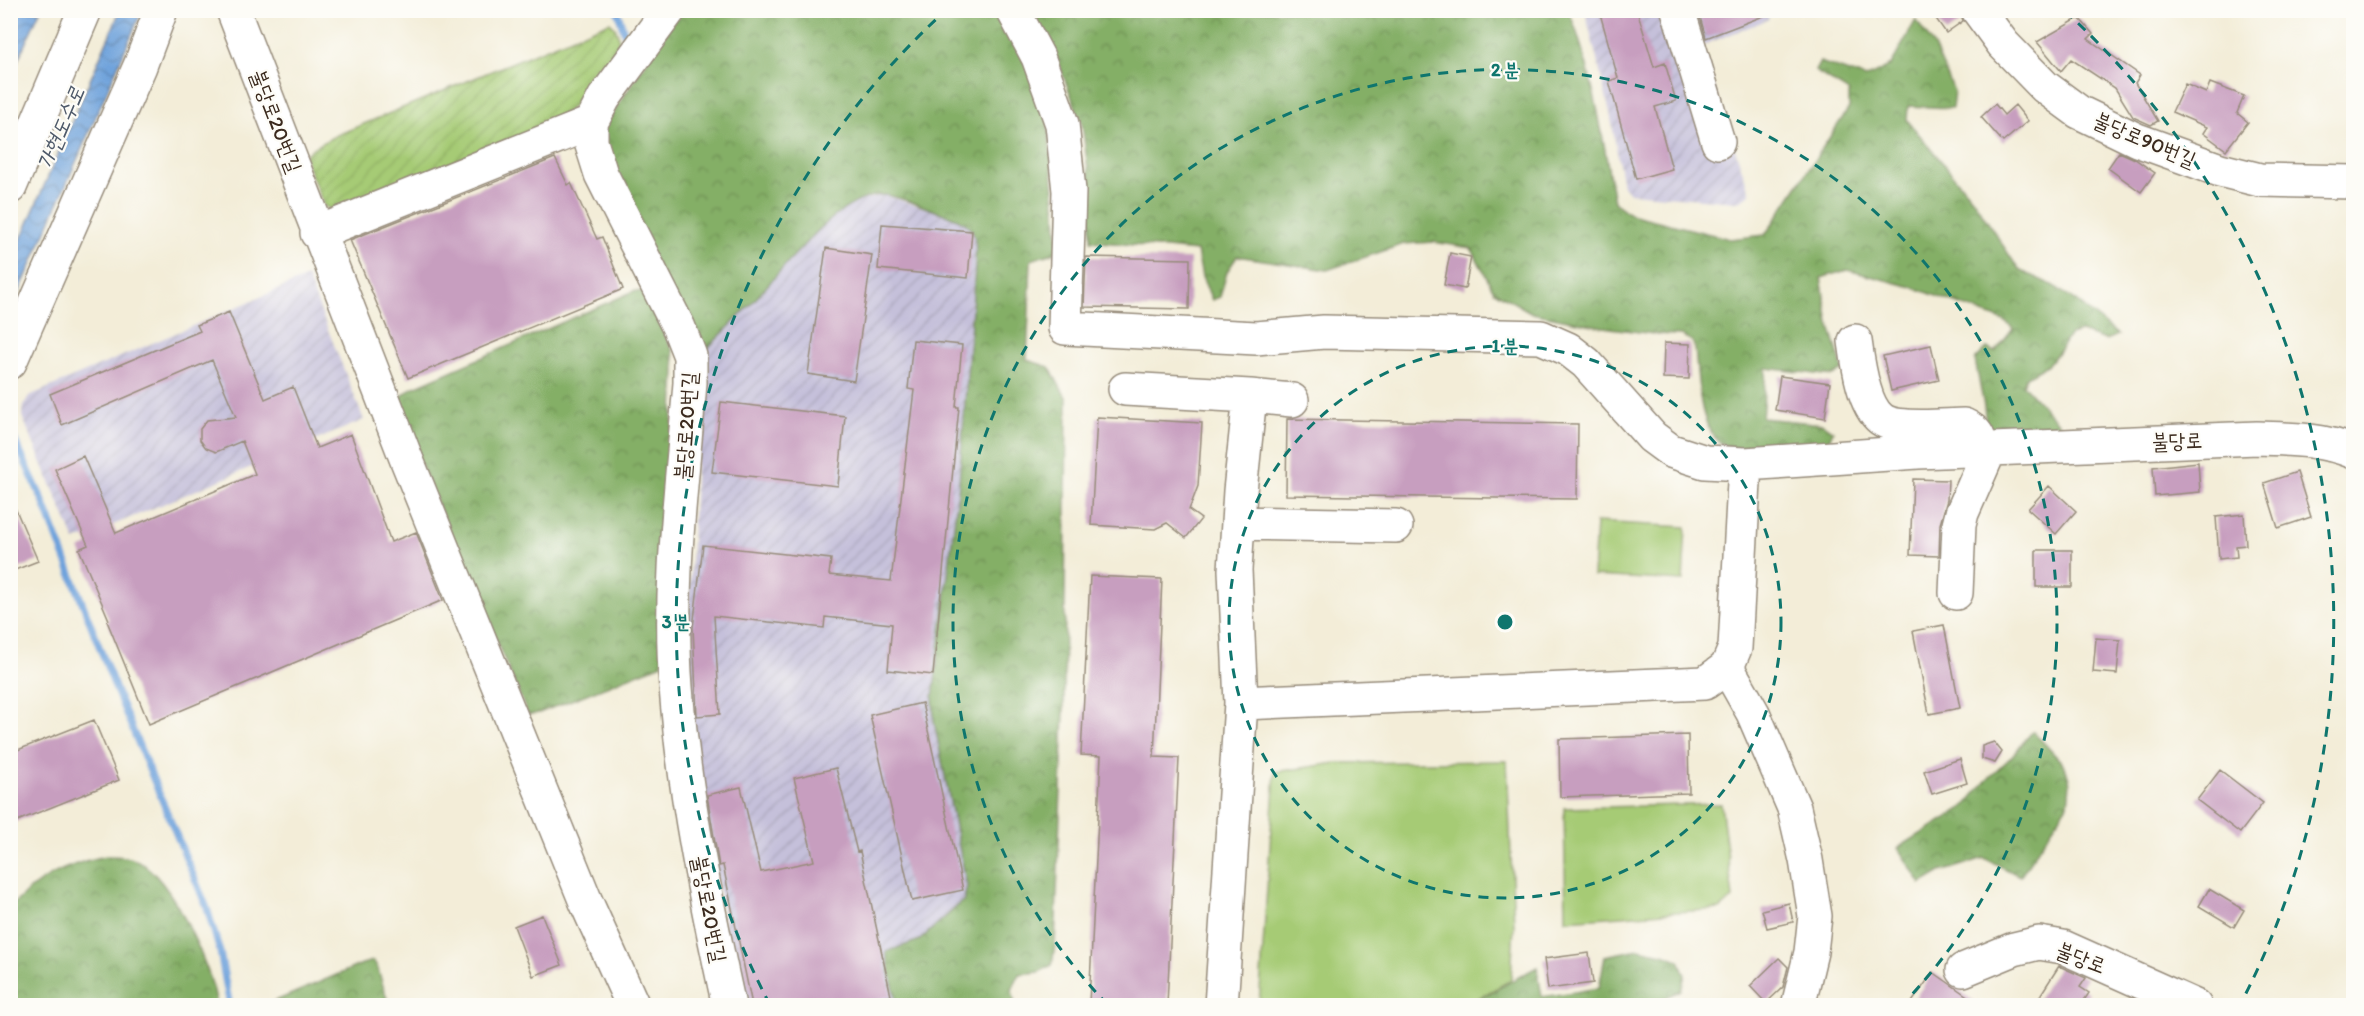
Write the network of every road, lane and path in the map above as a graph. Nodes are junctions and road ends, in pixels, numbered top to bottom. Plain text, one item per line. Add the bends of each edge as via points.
1 (85, 10) edge
2 (161, 10) edge
3 (233, 10) edge
4 (669, 10) edge
5 (1013, 10) edge
6 (1678, 10) edge
7 (1978, 10) edge
8 (591, 123) junction
9 (1718, 142) dead end
10 (2354, 182) edge
11 (10, 187) edge
12 (317, 232) junction
13 (1855, 341) dead end
14 (10, 362) edge
15 (1125, 389) dead end
16 (1250, 396) junction
17 (1292, 400) dead end
18 (1990, 449) junction
19 (2354, 452) edge
20 (1745, 464) junction
21 (1238, 523) junction
22 (1396, 526) dead end
23 (1956, 593) dead end
24 (1727, 667) junction
25 (1241, 703) junction
26 (1963, 969) dead end
27 (633, 1005) edge
28 (729, 1005) edge
29 (1221, 1005) edge
30 (1798, 1005) edge
31 (2195, 1005) edge

1 - 11 street
2 - 14 street
3 - 12 street, 불당로20번길
4 - 8 street via 604,98
5 - 20 street, 불당로 via 1038,57 1062,124 1069,191 1065,328 1256,338 1324,332 1541,337 1568,349 1586,363 1652,437 1671,451 1705,462
6 - 9 street
7 - 10 street, 불당로90번길 via 2003,44 2045,87 2079,112 2137,140 2260,180
8 - 12 street
8 - 28 street, 불당로20번길 via 591,142 602,174 690,356 676,550 676,686 706,900
12 - 27 street, 불당로20번길 via 586,902
13 - 18 street via 1866,394 1882,420 1919,426 1964,425 1974,430
15 - 16 street
16 - 17 street
16 - 21 street
18 - 19 street, 불당로 via 2257,438 2313,440
18 - 20 street, 불당로
18 - 23 street via 1959,525
20 - 24 street via 1735,648
21 - 22 street
21 - 25 street via 1235,570
24 - 25 street via 1705,683
24 - 30 street via 1753,713 1794,808 1806,860 1815,916
25 - 29 street
26 - 31 street, 불당로 via 2039,943 2063,947

